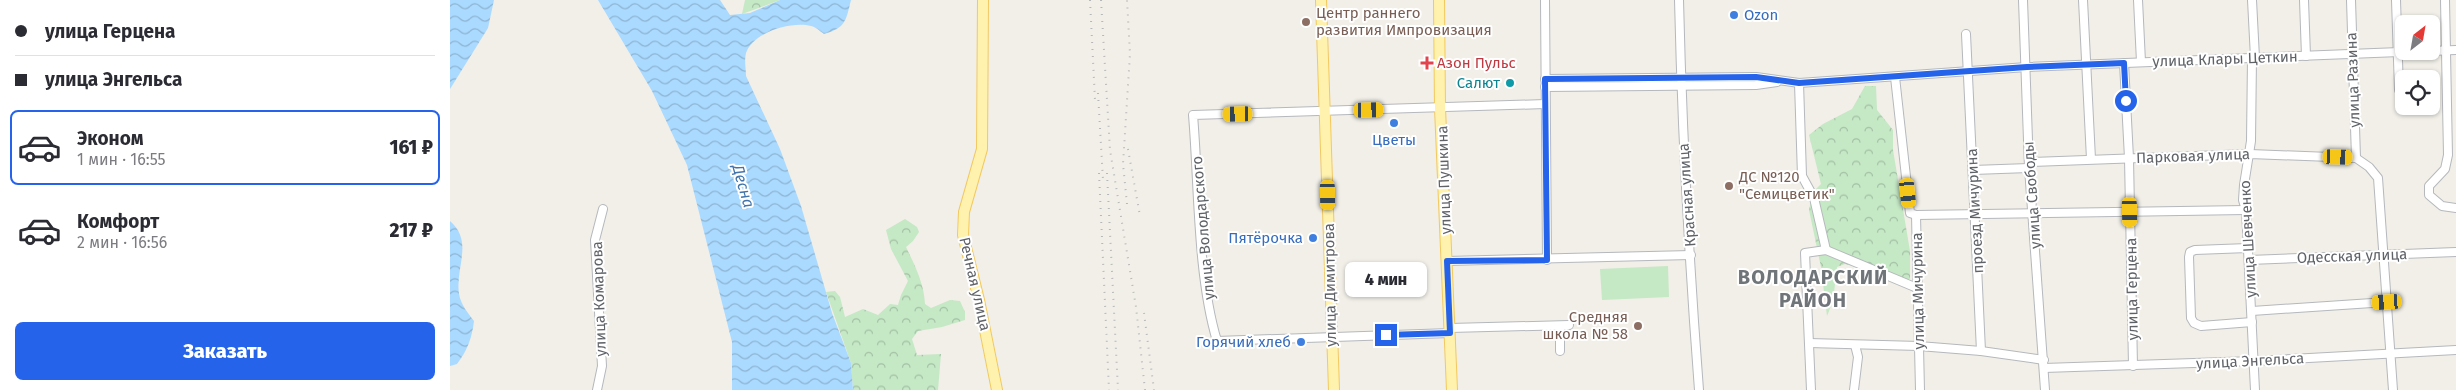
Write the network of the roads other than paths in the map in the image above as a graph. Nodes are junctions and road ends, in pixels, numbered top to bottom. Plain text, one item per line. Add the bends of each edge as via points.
1 (983, 0) edge
2 (1321, 0) edge
3 (1439, 0) edge
4 (1544, 0) edge
5 (1679, 0) edge
6 (2023, 0) edge
7 (2083, 0) edge
8 (2138, 0) edge
9 (2252, 0) edge
10 (2304, 0) edge
11 (2351, 0) edge
12 (2396, 0) edge
13 (2445, 0) edge
14 (2397, 15) edge
15 (1966, 34) dead end
16 (2440, 50) edge
17 (2446, 50) junction
18 (2456, 50) edge
19 (2395, 52) edge
20 (2353, 54) junction
21 (2306, 56) junction
22 (2254, 58) junction
23 (2141, 62) junction
24 (2124, 63) junction
25 (2088, 64) junction
26 (2027, 67) junction
27 (1967, 71) junction
28 (1895, 77) junction
29 (1682, 82) junction
30 (1545, 83) junction
31 (1799, 83) junction
32 (1545, 104) junction
33 (1440, 108) junction
34 (1325, 111) junction
35 (2250, 154) junction
36 (2129, 158) junction
37 (2356, 158) junction
38 (2091, 159) junction
39 (2029, 165) junction
40 (1973, 170) junction
41 (2456, 208) edge
42 (603, 209) dead end
43 (2246, 210) junction
44 (2130, 212) junction
45 (1975, 214) junction
46 (2033, 214) junction
47 (1916, 215) junction
48 (2248, 248) junction
49 (1826, 250) junction
50 (2456, 252) edge
51 (1691, 255) junction
52 (2384, 255) junction
53 (1547, 260) junction
54 (2249, 260) junction
55 (1447, 261) junction
56 (1917, 288) junction
57 (2387, 302) junction
58 (2252, 311) junction
59 (2252, 322) junction
60 (1569, 325) dead end
61 (1560, 326) junction
62 (1450, 331) junction
63 (1330, 336) junction
64 (1809, 343) junction
65 (1855, 345) junction
66 (1919, 346) junction
67 (2456, 350) edge
68 (1560, 351) dead end
69 (1981, 351) junction
70 (2391, 354) junction
71 (2254, 361) junction
72 (2044, 364) junction
73 (2133, 366) junction
74 (597, 390) edge
75 (996, 390) edge
76 (1334, 390) edge
77 (1452, 390) edge
78 (1699, 390) edge
79 (1811, 390) edge
80 (1854, 390) edge
81 (1920, 390) edge
82 (2045, 390) edge
83 (2255, 390) edge
84 (2393, 390) edge

1 - 75 main road, Речная улица via 982,149 964,212 963,235
2 - 34 main road, улица Димитрова
3 - 33 main road, улица Пушкина
4 - 30 street
5 - 29 street, Красная улица
6 - 26 street, улица Свободы
7 - 25 street
8 - 23 street
9 - 22 street, улица Шевченко
10 - 21 street
11 - 20 street, улица Разина
12 - 14 street
13 - 17 street
15 - 27 street, проезд Мичурина
16 - 17 street
17 - 18 street
17 - 41 street via 2448,155 2445,169 2429,186 2429,195 2442,206
19 - 20 street, улица Клары Цеткин
20 - 21 street, улица Клары Цеткин
20 - 37 street, улица Разина
21 - 22 street, улица Клары Цеткин
22 - 23 street, улица Клары Цеткин
22 - 35 street, улица Шевченко
23 - 24 street, улица Клары Цеткин
24 - 25 street, улица Клары Цеткин
24 - 36 street, улица Герцена
25 - 26 street, улица Клары Цеткин
25 - 38 street
26 - 27 street, улица Клары Цеткин
26 - 39 street, улица Свободы
27 - 28 street, улица Клары Цеткин
27 - 40 street, проезд Мичурина
28 - 31 street, улица Клары Цеткин
28 - 47 street, улица Мичурина via 1910,213
29 - 30 street, улица Клары Цеткин
29 - 31 street, улица Клары Цеткин via 1756,77
29 - 51 street, Красная улица via 1685,202
30 - 32 street
31 - 49 street via 1802,176 1814,198
32 - 33 street
32 - 53 street
33 - 34 street
33 - 55 main road, улица Пушкина
34 - 63 main road, улица Димитрова
34 - 63 street, улица Володарского via 1193,115 1203,252 1216,341
35 - 36 street, Парковая улица
35 - 37 street, Парковая улица
35 - 43 street, улица Шевченко via 2244,185
36 - 38 street, Парковая улица
36 - 44 street, улица Герцена
37 - 52 street via 2378,178
38 - 39 street, Парковая улица
39 - 40 street, Парковая улица
39 - 46 street, улица Свободы
40 - 45 street, проезд Мичурина
42 - 74 street, улица Комарова via 595,240 602,366
43 - 44 street
43 - 48 street, улица Шевченко
44 - 46 street
44 - 73 street, улица Герцена
45 - 46 street
45 - 47 street
45 - 69 street, проезд Мичурина
46 - 72 street, улица Свободы
47 - 56 street, улица Мичурина
48 - 54 street, улица Шевченко
48 - 59 street via 2190,252 2191,318 2201,326
49 - 56 street
49 - 64 street via 1804,253
50 - 52 street, Одесская улица
51 - 53 street
51 - 78 street, Красная улица
52 - 54 street, Одесская улица
52 - 57 street
53 - 55 street
54 - 58 street, улица Шевченко
55 - 62 main road, улица Пушкина
56 - 66 street, улица Мичурина
57 - 58 street
57 - 70 street
58 - 59 street, улица Шевченко
59 - 71 street, улица Шевченко
60 - 61 street
61 - 62 street
61 - 68 street
62 - 63 street
62 - 77 main road, улица Пушкина
63 - 76 main road, улица Димитрова
64 - 65 street, улица Энгельса
64 - 79 street
65 - 66 street, улица Энгельса
65 - 80 street via 1858,357
66 - 69 street, улица Энгельса
66 - 81 street, улица Мичурина
67 - 70 street, улица Энгельса
69 - 72 street, улица Энгельса
70 - 71 street, улица Энгельса
70 - 84 street
71 - 73 street, улица Энгельса
71 - 83 street, улица Шевченко
72 - 73 street, улица Энгельса
72 - 82 street, улица Свободы

